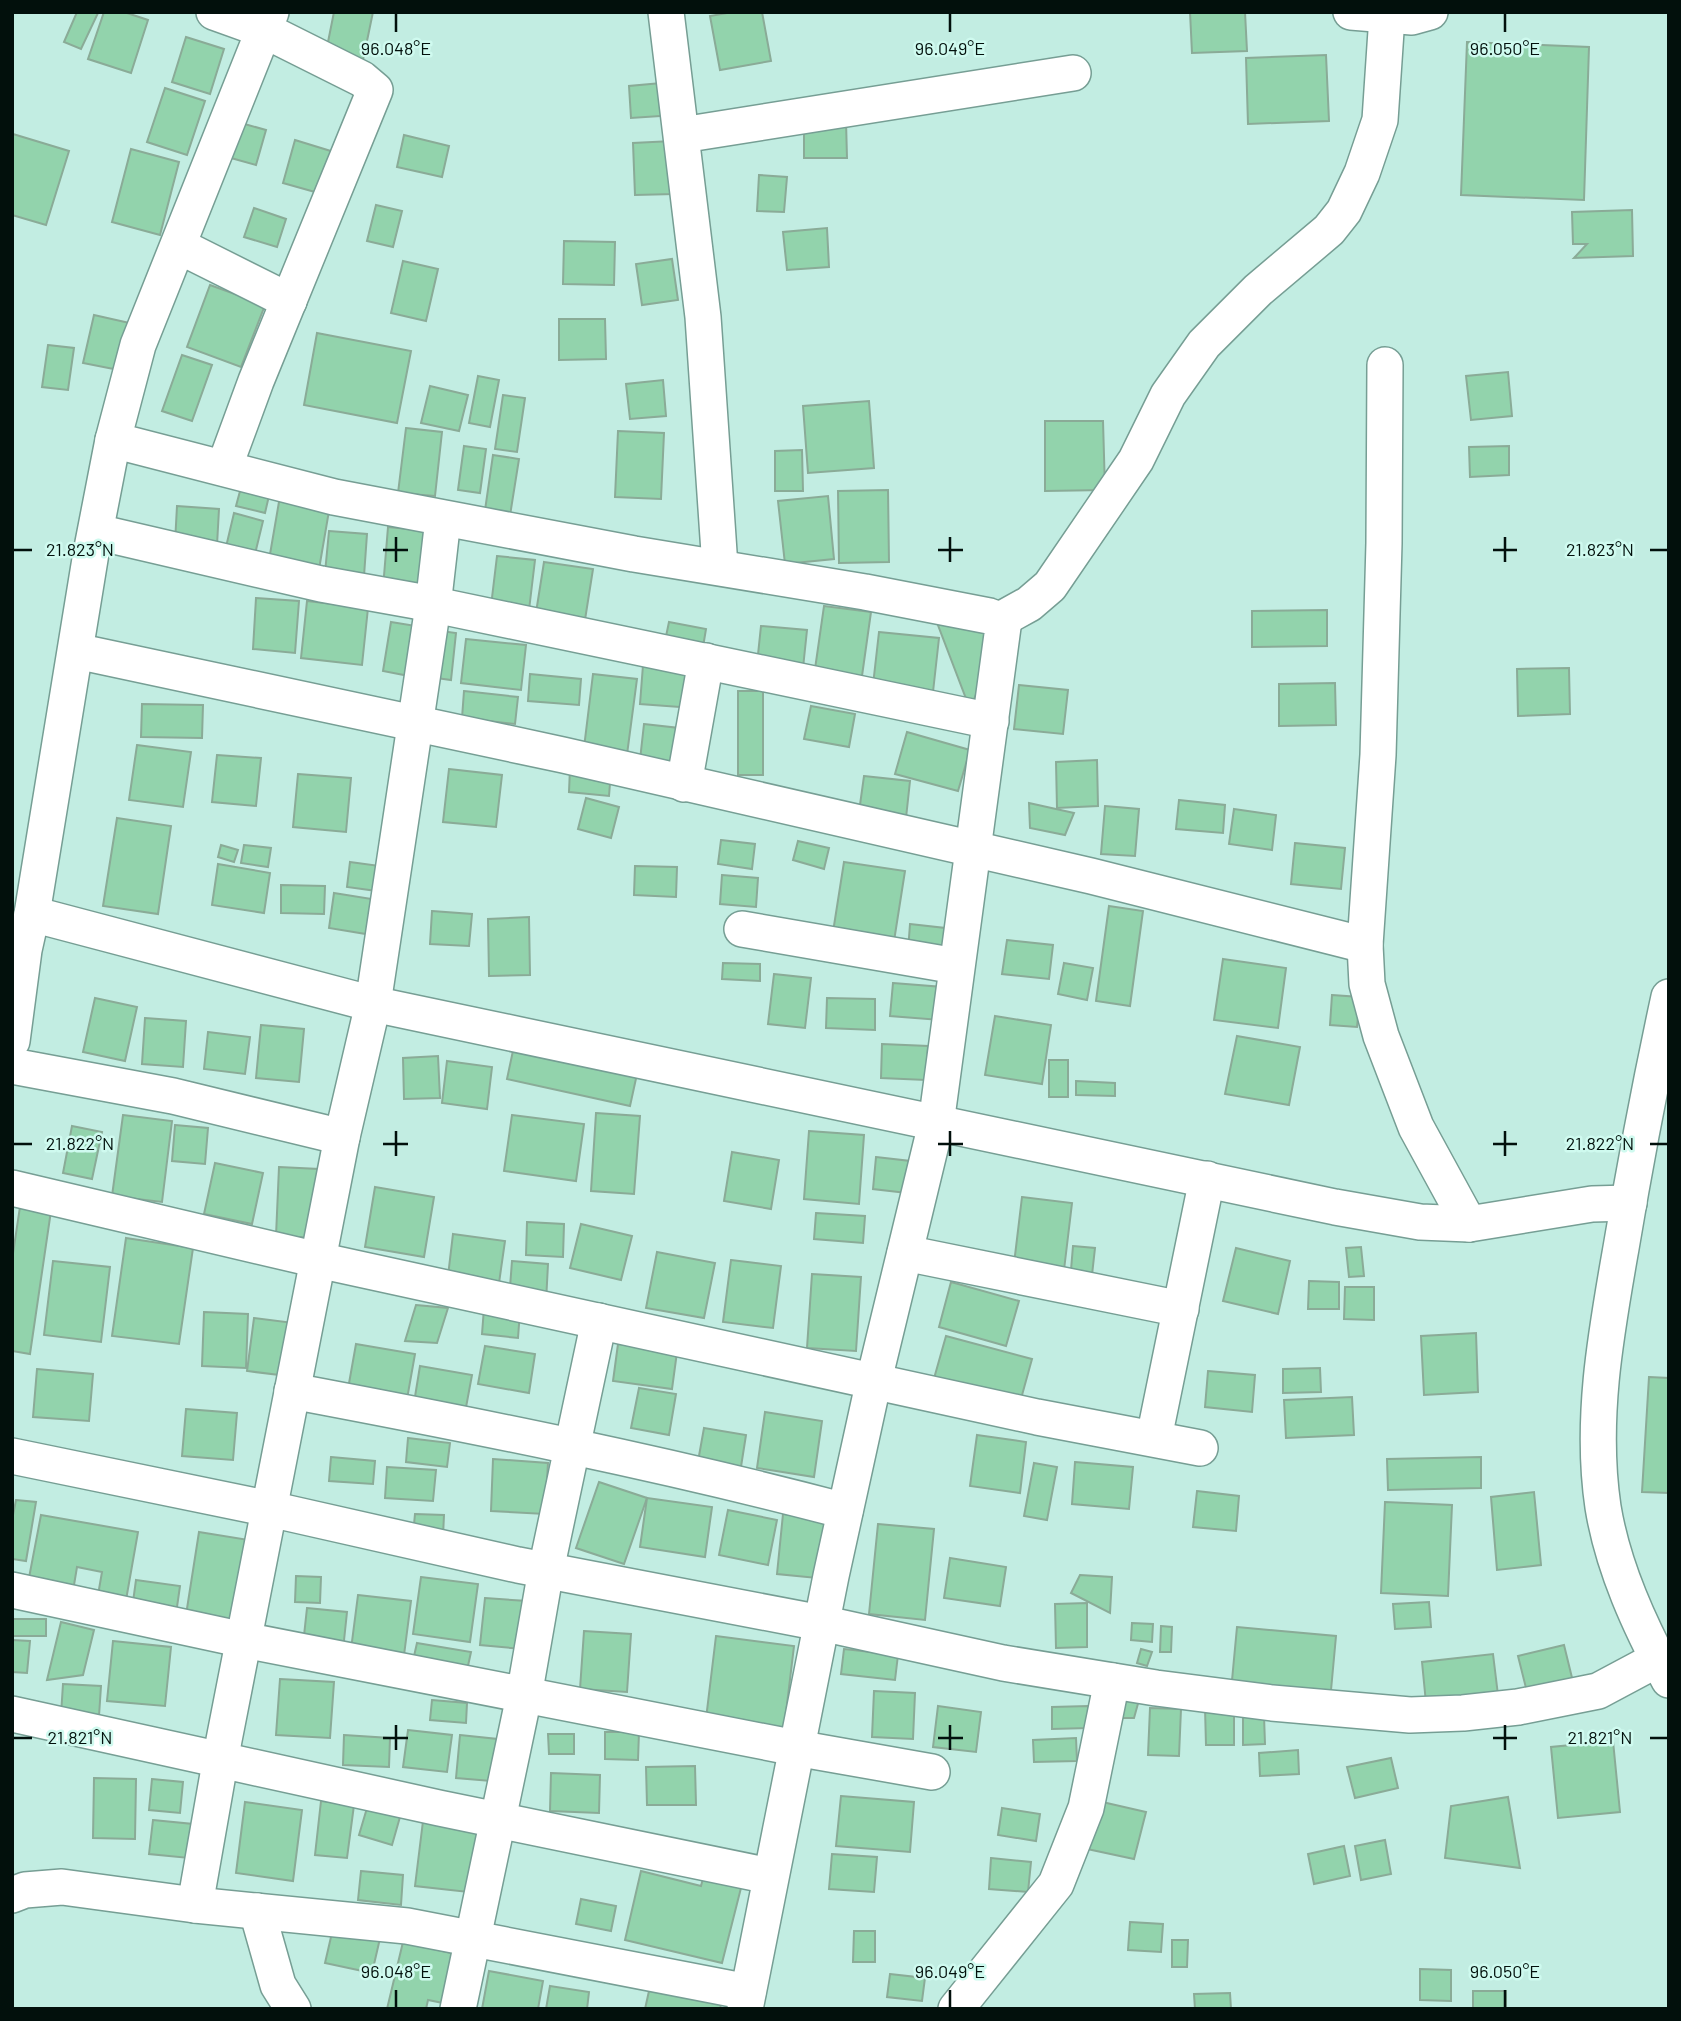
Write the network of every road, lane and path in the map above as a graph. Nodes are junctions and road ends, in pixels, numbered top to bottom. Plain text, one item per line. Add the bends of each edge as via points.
1 (214, 12) edge
2 (666, 12) edge
3 (1351, 12) edge
4 (1430, 12) edge
5 (1387, 16) junction
6 (267, 21) edge
7 (1073, 73) dead end
8 (682, 135) junction
9 (179, 246) junction
10 (289, 301) junction
11 (1385, 365) dead end
12 (113, 440) junction
13 (224, 468) junction
14 (443, 519) junction
15 (97, 532) junction
16 (720, 568) junction
17 (433, 606) junction
18 (1000, 620) junction
19 (76, 651) junction
20 (706, 661) junction
21 (991, 721) junction
22 (416, 726) junction
23 (684, 784) junction
24 (972, 849) junction
25 (32, 914) junction
26 (742, 929) dead end
27 (1365, 945) junction
28 (956, 966) junction
29 (1669, 997) edge
30 (373, 1004) junction
31 (12, 1041) edge
32 (12, 1066) edge
33 (936, 1124) junction
34 (342, 1137) junction
35 (1207, 1179) junction
36 (12, 1188) edge
37 (1629, 1202) junction
38 (1469, 1224) junction
39 (905, 1253) junction
40 (318, 1260) junction
41 (1181, 1309) junction
42 (599, 1321) junction
43 (874, 1380) junction
44 (292, 1391) junction
45 (1154, 1438) junction
46 (574, 1447) junction
47 (1200, 1448) dead end
48 (12, 1456) edge
49 (270, 1509) junction
50 (845, 1511) junction
51 (546, 1570) junction
52 (12, 1590) edge
53 (821, 1623) junction
54 (244, 1640) junction
55 (1665, 1666) edge
56 (1112, 1681) junction
57 (524, 1696) junction
58 (12, 1714) edge
59 (796, 1748) junction
60 (220, 1761) junction
61 (932, 1772) dead end
62 (497, 1820) junction
63 (769, 1876) junction
64 (12, 1895) edge
65 (195, 1905) junction
66 (257, 1911) junction
67 (472, 1938) junction
68 (746, 2000) edge
69 (293, 2009) edge
70 (458, 2009) edge
71 (956, 2009) edge

1 - 6 street
2 - 8 street
3 - 5 street
4 - 5 street via 1412,18
5 - 18 street via 1380,120 1344,211 1204,344 1168,395 1136,460 1050,586
6 - 9 street
6 - 10 street via 375,90
7 - 8 street
8 - 16 street via 703,317
9 - 10 street
9 - 12 street via 138,345
10 - 13 street
11 - 27 street via 1378,755
12 - 13 street
12 - 15 street
13 - 14 street
14 - 16 street
14 - 17 street
15 - 17 street
15 - 19 street
16 - 18 street
17 - 20 street
17 - 22 street
18 - 21 street via 1004,634
19 - 22 street
19 - 25 street
20 - 21 street
20 - 23 street
21 - 24 street
22 - 23 street
22 - 30 street
23 - 24 street
24 - 27 street
24 - 28 street
25 - 30 street
25 - 31 street
26 - 28 street
27 - 38 street via 1367,984 1381,1036 1416,1127
28 - 33 street
29 - 37 street
30 - 33 street
30 - 34 street
32 - 34 street via 173,1096
33 - 35 street
33 - 39 street
34 - 40 street
35 - 38 street via 1420,1222
35 - 41 street
36 - 40 street
37 - 38 street
37 - 55 street via 1603,1351 1598,1440 1603,1507 1624,1586
39 - 41 street
39 - 43 street
40 - 42 street
40 - 44 street
41 - 45 street
42 - 43 street
42 - 46 street
43 - 45 street
43 - 50 street
44 - 46 street
44 - 49 street
45 - 47 street
46 - 50 street
46 - 51 street
48 - 49 street
49 - 51 street
49 - 54 street
50 - 53 street
51 - 53 street
51 - 57 street
52 - 54 street
53 - 56 street via 1003,1663
53 - 59 street
54 - 57 street
54 - 60 street
55 - 56 street via 1598,1691 1518,1707 1410,1715 1272,1703
56 - 71 street via 1086,1808 1056,1884
57 - 59 street
57 - 62 street
58 - 60 street
59 - 61 street
59 - 63 street
60 - 62 street
60 - 65 street
62 - 63 street
62 - 67 street
63 - 68 street
64 - 65 street via 62,1887
65 - 66 street
66 - 67 street via 407,1926
66 - 69 street via 278,1985
67 - 68 street
67 - 70 street

